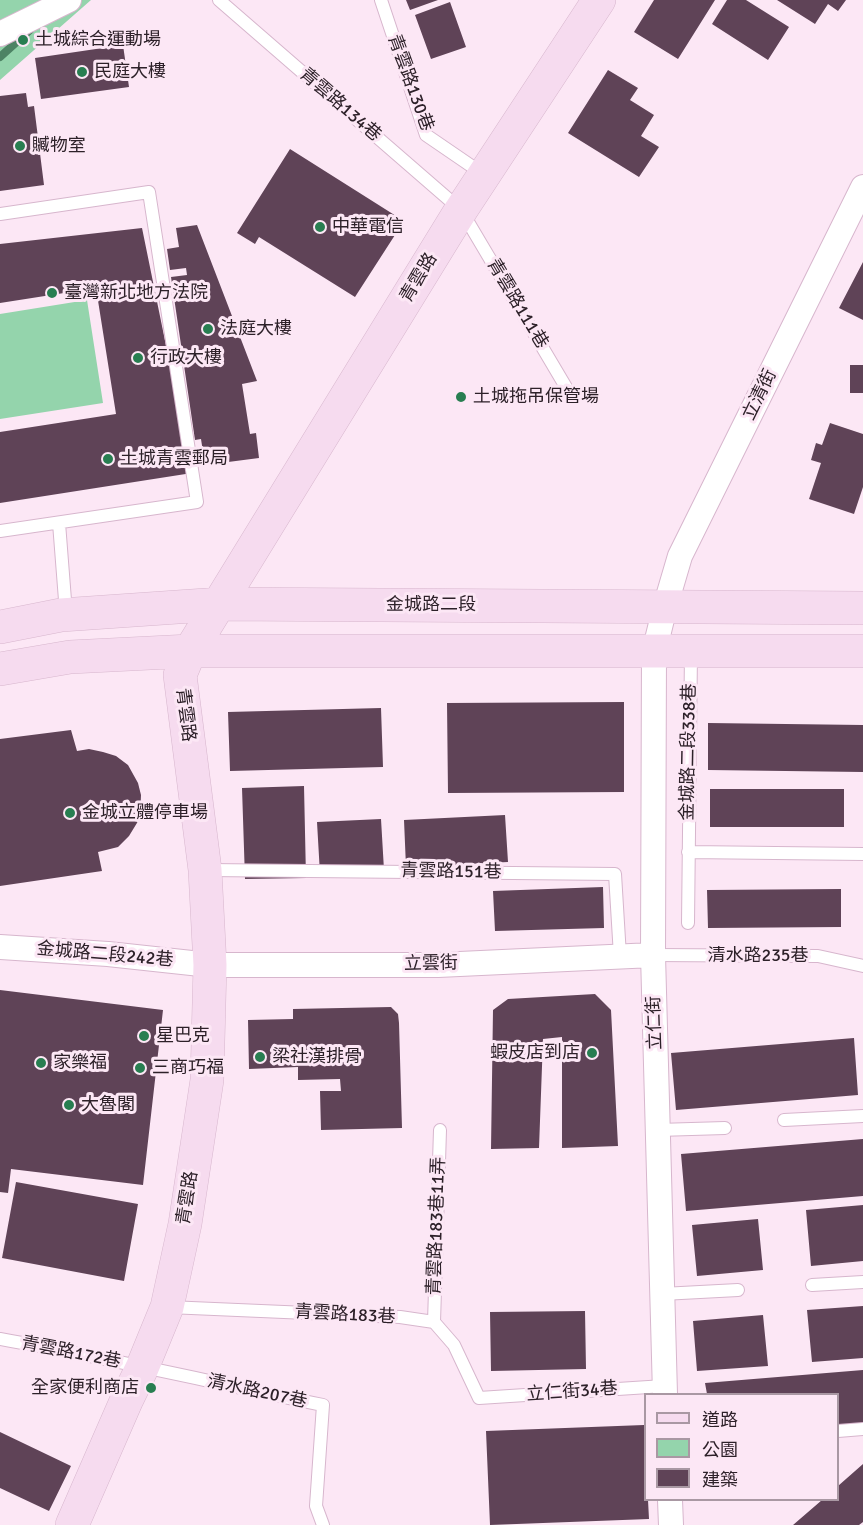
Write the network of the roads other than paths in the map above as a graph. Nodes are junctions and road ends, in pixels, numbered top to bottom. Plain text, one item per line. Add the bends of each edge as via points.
1 (69, 0) edge
2 (219, 0) edge
3 (381, 0) edge
4 (591, 6) edge
5 (0, 34) edge
6 (484, 175) junction
7 (863, 187) edge
8 (461, 210) junction
9 (0, 214) edge
10 (573, 399) dead end
11 (59, 523) junction
12 (0, 531) edge
13 (221, 604) junction
14 (664, 607) junction
15 (863, 608) edge
16 (66, 615) junction
17 (0, 627) edge
18 (190, 651) junction
19 (691, 651) junction
20 (863, 651) edge
21 (654, 652) junction
22 (0, 669) edge
23 (688, 852) junction
24 (863, 854) edge
25 (205, 870) junction
26 (688, 923) dead end
27 (0, 947) edge
28 (653, 955) junction
29 (620, 956) junction
30 (210, 965) junction
31 (863, 966) edge
32 (863, 1116) edge
33 (784, 1120) dead end
34 (725, 1128) dead end
35 (440, 1130) dead end
36 (658, 1130) junction
37 (863, 1282) edge
38 (812, 1285) dead end
39 (738, 1290) dead end
40 (662, 1294) junction
41 (167, 1306) junction
42 (434, 1322) junction
43 (0, 1339) edge
44 (142, 1368) junction
45 (664, 1390) edge
46 (863, 1429) edge
47 (839, 1431) edge
48 (670, 1501) edge
49 (72, 1525) edge
50 (323, 1525) edge
51 (671, 1525) edge

1 - 5 street
2 - 8 lane, 青雲路134巷
3 - 6 lane, 青雲路130巷 via 426,135
4 - 6 main road, 青雲路
6 - 8 main road, 青雲路
7 - 14 street, 立清街 via 680,556
8 - 10 lane, 青雲路111巷
8 - 13 main road, 青雲路
9 - 11 lane via 149,192 197,502
11 - 12 lane
11 - 16 lane
13 - 14 main road, 金城路二段
13 - 16 main road, 金城路二段
13 - 18 main road, 青雲路
14 - 15 main road, 金城路二段
14 - 21 street, 立清街
16 - 17 main road, 金城路二段
18 - 21 main road
18 - 22 main road via 70,657
18 - 25 main road, 青雲路 via 180,675
19 - 20 main road
19 - 21 main road
19 - 23 lane, 金城路二段338巷
21 - 28 street, 立仁街
23 - 24 lane
23 - 26 lane, 金城路二段338巷
25 - 29 lane, 青雲路151巷 via 615,874
25 - 30 main road, 青雲路
27 - 30 street, 金城路二段242巷
28 - 29 street, 立雲街
28 - 31 lane, 清水路235巷 via 818,956
28 - 36 street, 立仁街
29 - 30 street, 立雲街 via 438,965
30 - 41 main road, 青雲路 via 207,1080 185,1224
32 - 33 lane
34 - 36 lane
35 - 42 lane, 青雲路183巷11弄
36 - 40 street, 立仁街
37 - 38 lane
39 - 40 lane
40 - 45 street, 立仁街
41 - 42 lane, 青雲路183巷
41 - 44 main road, 青雲路
42 - 45 lane, 立仁街34巷 via 454,1345 479,1398
43 - 44 lane, 青雲路172巷
44 - 49 main road, 青雲路
44 - 50 lane, 清水路207巷 via 323,1405 316,1506
46 - 47 lane
48 - 51 street

